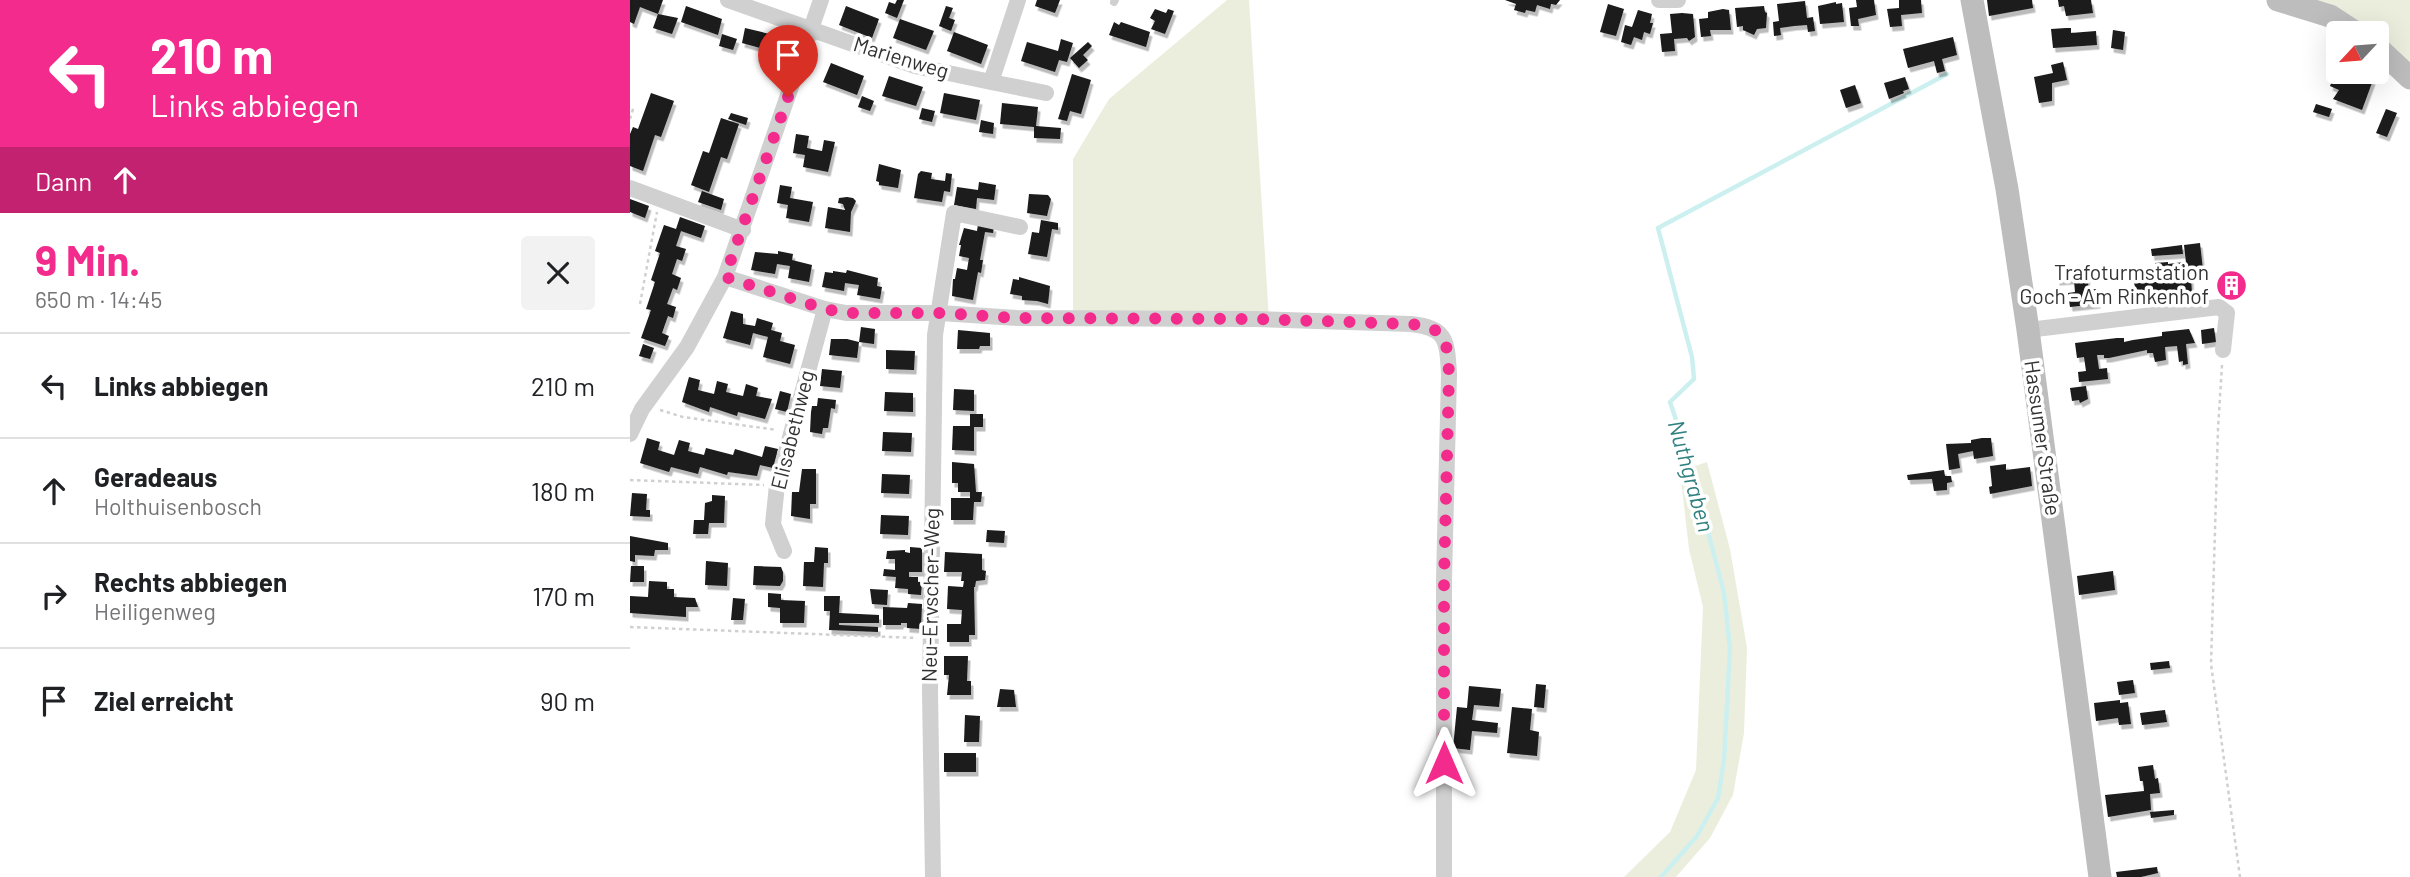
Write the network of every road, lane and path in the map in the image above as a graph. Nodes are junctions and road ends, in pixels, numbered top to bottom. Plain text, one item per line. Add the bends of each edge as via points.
1 (728, 0) edge
2 (821, 0) edge
3 (1018, 0) edge
4 (1659, 0) edge
5 (1678, 0) edge
6 (1972, 0) edge
7 (2278, 0) edge
8 (2338, 21) edge
9 (811, 29) junction
10 (2389, 58) edge
11 (2410, 78) edge
12 (991, 82) junction
13 (1046, 93) dead end
14 (634, 106) dead end
15 (630, 119) edge
16 (630, 188) edge
17 (659, 199) junction
18 (1020, 227) dead end
19 (743, 230) junction
20 (725, 277) junction
21 (640, 304) dead end
22 (825, 309) junction
23 (940, 313) junction
24 (2028, 330) junction
25 (2223, 350) joint
26 (636, 415) edge
27 (791, 431) junction
28 (630, 480) edge
29 (778, 485) junction
30 (784, 551) dead end
31 (630, 627) edge
32 (931, 638) junction
33 (933, 877) edge
34 (1444, 877) edge
35 (2101, 877) edge
36 (2240, 877) edge

1 - 9 street, Marienweg
2 - 9 street
3 - 12 street
4 - 5 street
6 - 24 street, Hassumer Straße
7 - 8 street
9 - 12 street, Marienweg via 915,66
9 - 19 street
10 - 11 street
12 - 13 street, Marienweg
14 - 15 path
16 - 17 street
17 - 19 street
17 - 21 path
18 - 23 street, Neu-Ervscher-Weg via 954,213
19 - 20 street
20 - 22 street
20 - 26 street via 687,347
22 - 23 street
22 - 27 street, Elisabethweg
23 - 32 street, Neu-Ervscher-Weg via 935,335
23 - 34 street via 1411,324 1440,332 1448,346 1449,374
24 - 25 street via 2219,307 2227,313
24 - 35 street, Hassumer Straße
25 - 36 path via 2211,664
26 - 27 path
27 - 29 street, Elisabethweg
28 - 29 path
29 - 30 street, Elisabethweg via 774,524
31 - 32 path
32 - 33 street, Neu-Ervscher-Weg

